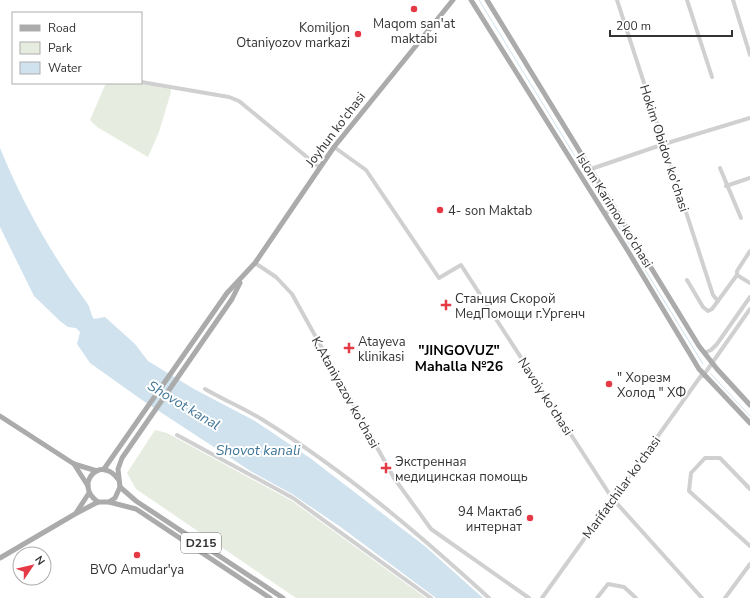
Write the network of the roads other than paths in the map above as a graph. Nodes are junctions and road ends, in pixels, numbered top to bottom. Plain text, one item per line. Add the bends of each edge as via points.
1 (454, 0) edge
2 (471, 0) edge
3 (487, 0) edge
4 (617, 0) edge
5 (688, 0) edge
6 (733, 0) edge
7 (750, 55) edge
8 (712, 77) dead end
9 (142, 82) edge
10 (750, 118) edge
11 (664, 144) junction
12 (334, 147) junction
13 (319, 167) junction
14 (720, 168) dead end
15 (591, 169) junction
16 (750, 178) edge
17 (726, 186) junction
18 (615, 207) junction
19 (605, 214) junction
20 (741, 218) dead end
21 (750, 251) edge
22 (255, 262) junction
23 (737, 275) junction
24 (242, 278) junction
25 (687, 280) dead end
26 (750, 283) edge
27 (750, 296) edge
28 (718, 301) junction
29 (750, 309) edge
30 (704, 353) junction
31 (712, 364) junction
32 (703, 375) junction
33 (204, 389) dead end
34 (750, 405) edge
35 (0, 416) edge
36 (750, 423) edge
37 (177, 435) dead end
38 (74, 464) junction
39 (104, 469) junction
40 (97, 471) junction
41 (118, 479) junction
42 (88, 486) junction
43 (120, 487) junction
44 (750, 489) edge
45 (89, 493) junction
46 (612, 498) junction
47 (98, 502) junction
48 (109, 502) junction
49 (75, 514) junction
50 (178, 528) junction
51 (174, 534) junction
52 (750, 546) edge
53 (0, 558) edge
54 (750, 564) edge
55 (270, 598) edge
56 (283, 598) edge
57 (431, 598) edge
58 (489, 598) edge
59 (529, 598) edge
60 (542, 598) edge
61 (597, 598) edge
62 (636, 598) edge
63 (702, 598) edge
64 (725, 598) edge

1 - 12 main road, Joyhun ko'chasi
2 - 19 main road, Islom Karimov ko'chasi
3 - 15 main road, Islom Karimov ko'chasi
4 - 11 street, Hokim Obidov ko'chasi
5 - 8 street
6 - 7 street
9 - 13 street via 229,97 239,101
10 - 11 street
11 - 15 street
11 - 28 street, Hokim Obidov ko'chasi via 713,295
12 - 13 main road, Joyhun ko'chasi
12 - 46 street, Navoiy ko'chasi via 366,170 439,278 461,265
13 - 22 main road, Joyhun ko'chasi
14 - 17 street
15 - 18 main road, Islom Karimov ko'chasi
16 - 17 street
17 - 20 street
18 - 19 street
18 - 30 main road, Islom Karimov ko'chasi
19 - 32 main road, Islom Karimov ko'chasi
21 - 23 street
22 - 24 main road, Joyhun ko'chasi
22 - 59 street, K.Ataniyazov ko'chasi via 276,277 292,294 394,478 431,529
23 - 26 street
23 - 28 street
24 - 39 main road, Joyhun ko'chasi via 227,293
24 - 41 main road, Joyhun ko'chasi via 232,299 122,458 118,468
25 - 28 street via 708,311
27 - 30 street via 717,344
29 - 31 street, Marifatchilar ko'chasi
30 - 31 main road, Islom Karimov ko'chasi
31 - 32 street, Marifatchilar ko'chasi
31 - 34 main road, Islom Karimov ko'chasi
32 - 36 main road, Islom Karimov ko'chasi
32 - 46 street, Marifatchilar ko'chasi
33 - 58 street via 262,420 315,455 419,534
35 - 38 main road
37 - 57 street via 293,498
38 - 40 main road
38 - 42 main road
39 - 40 main road
39 - 41 main road via 112,472
40 - 42 main road via 90,477
41 - 43 main road
42 - 45 main road
43 - 48 main road via 117,495
43 - 50 main road, D215 via 136,501
44 - 52 street via 720,458 705,458 691,473 689,492
45 - 47 main road
45 - 49 main road, D215
46 - 60 street, Marifatchilar ko'chasi
46 - 63 street, Navoiy ko'chasi
47 - 48 main road, D215
47 - 49 main road, D215
48 - 51 main road, D215 via 136,509
49 - 53 main road, D215
50 - 51 main road
50 - 56 main road, D215
51 - 55 main road, D215
54 - 64 street
61 - 62 street via 608,584 624,587

